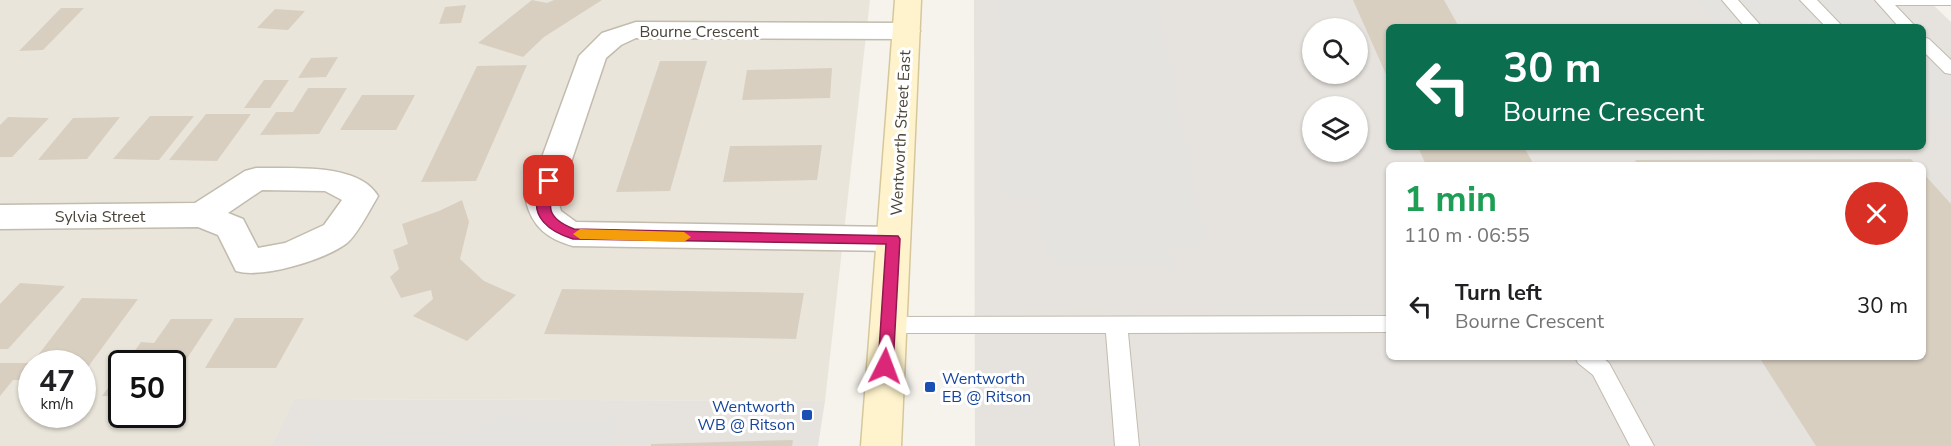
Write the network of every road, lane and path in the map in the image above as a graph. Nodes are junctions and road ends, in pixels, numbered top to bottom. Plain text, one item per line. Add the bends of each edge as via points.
1 (1730, 0) edge
2 (1808, 0) edge
3 (1951, 0) edge
4 (1880, 1) edge
5 (907, 15) edge
6 (1751, 24) edge
7 (1831, 24) edge
8 (1905, 24) edge
9 (1926, 45) edge
10 (1951, 69) edge
11 (201, 215) dead end
12 (0, 217) edge
13 (893, 239) junction
14 (1116, 324) junction
15 (1386, 324) edge
16 (888, 325) junction
17 (1590, 360) edge
18 (881, 446) edge
19 (1127, 446) edge
20 (1642, 446) edge

1 - 6 lane
2 - 7 lane
3 - 4 lane
4 - 8 lane
5 - 13 main road, Wentworth Street East
5 - 13 street, Bourne Crescent via 620,33 593,56 542,201 545,215 555,227 573,234
9 - 10 lane
11 - 12 street, Sylvia Street
13 - 16 main road, Wentworth Street East
14 - 15 lane
14 - 16 lane
14 - 19 lane
16 - 18 main road, Wentworth Street East
17 - 20 lane via 1601,369

